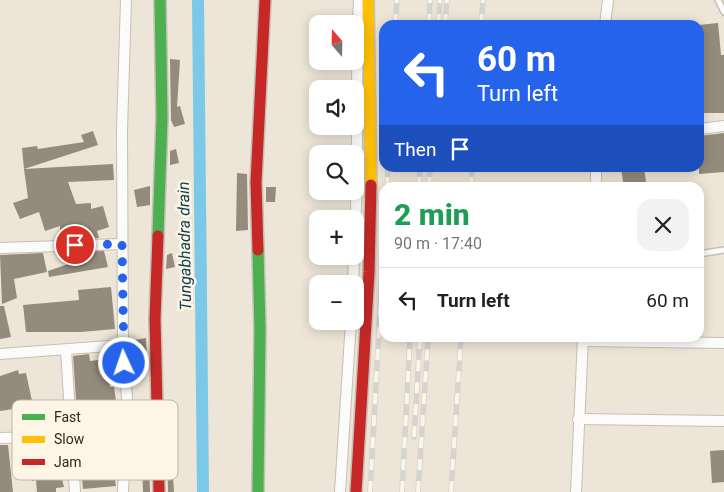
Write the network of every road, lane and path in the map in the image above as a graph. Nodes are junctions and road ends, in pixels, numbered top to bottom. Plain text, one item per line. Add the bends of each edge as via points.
1 (126, 0) edge
2 (160, 0) edge
3 (265, 0) edge
4 (359, 0) edge
5 (368, 0) edge
6 (608, 0) edge
7 (718, 0) edge
8 (724, 12) edge
9 (606, 20) edge
10 (724, 126) edge
11 (704, 128) edge
12 (358, 145) edge
13 (364, 157) edge
14 (371, 158) junction
15 (122, 244) junction
16 (0, 248) edge
17 (724, 250) edge
18 (704, 253) edge
19 (350, 330) edge
20 (583, 342) edge
21 (633, 342) edge
22 (724, 342) edge
23 (123, 345) junction
24 (66, 350) junction
25 (0, 354) edge
26 (348, 357) junction
27 (364, 359) junction
28 (69, 400) edge
29 (126, 400) edge
30 (157, 400) edge
31 (578, 419) junction
32 (724, 421) edge
33 (340, 468) junction
34 (358, 470) junction
35 (258, 492) edge
36 (340, 492) edge
37 (356, 492) edge
38 (576, 492) edge

1 - 15 street
2 - 30 street via 162,117 155,310
3 - 35 street via 256,182 260,330
4 - 12 street
5 - 14 street
6 - 9 street
7 - 8 lane
10 - 11 street
13 - 14 street
14 - 27 street
15 - 16 street
15 - 23 street
17 - 18 lane
19 - 26 street
20 - 31 street
21 - 22 street
23 - 24 street
23 - 29 street
24 - 25 street
24 - 28 street
26 - 27 street
26 - 33 street
27 - 34 street
31 - 32 street
31 - 38 street
33 - 34 street
33 - 36 street
34 - 37 street

